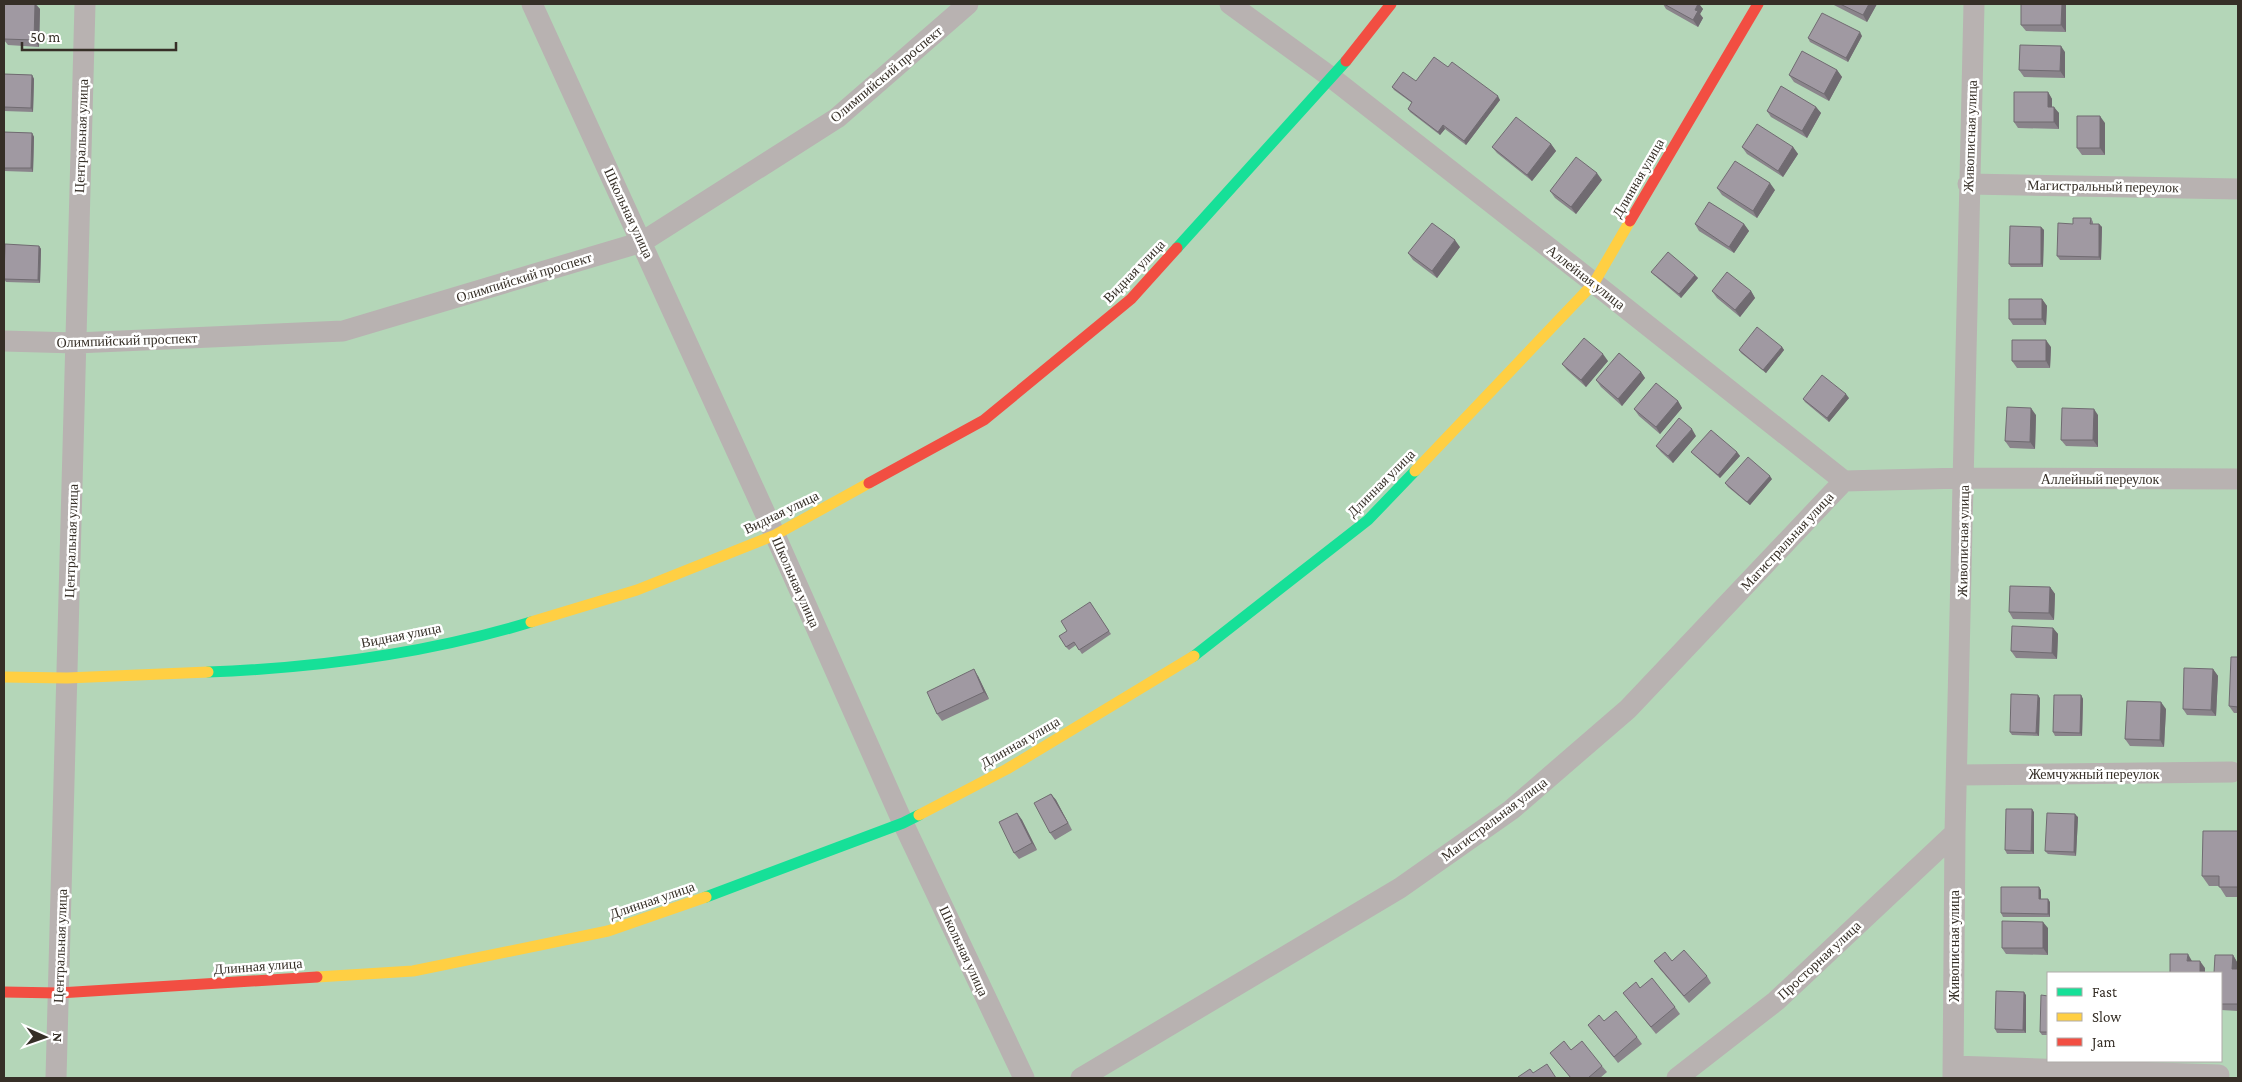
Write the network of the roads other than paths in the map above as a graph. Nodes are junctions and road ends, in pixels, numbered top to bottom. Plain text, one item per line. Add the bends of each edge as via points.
1 (85, 4) edge
2 (532, 4) edge
3 (968, 4) edge
4 (1230, 4) edge
5 (1391, 4) edge
6 (1758, 4) edge
7 (1974, 4) edge
8 (1332, 78) junction
9 (1968, 184) junction
10 (2238, 188) edge
11 (642, 242) junction
12 (1594, 282) junction
13 (4, 341) edge
14 (76, 343) junction
15 (1964, 478) junction
16 (2236, 479) dead end
17 (1844, 481) junction
18 (775, 535) junction
19 (4, 677) edge
20 (67, 678) junction
21 (2232, 772) dead end
22 (1957, 775) junction
23 (903, 823) junction
24 (1955, 832) junction
25 (4, 992) edge
26 (59, 994) junction
27 (1953, 1072) edge
28 (2219, 1076) dead end
29 (56, 1078) edge
30 (1024, 1078) edge
31 (1081, 1078) edge
32 (1677, 1078) edge

1 - 14 street, Центральная улица
2 - 11 street, Школьная улица
3 - 11 street, Олимпийский проспект via 837,118
4 - 8 street, Аллейная улица
5 - 8 street, Видная улица
6 - 12 street, Длинная улица
7 - 9 street, Живописная улица
8 - 12 street, Аллейная улица
8 - 18 street, Видная улица via 1116,312 984,420
9 - 10 street, Магистральный переулок
9 - 15 street, Живописная улица
11 - 14 street, Олимпийский проспект via 343,331
11 - 18 street, Школьная улица
12 - 17 street, Аллейная улица
12 - 23 street, Длинная улица via 1368,520 1189,660 1006,769
13 - 14 street, Олимпийский проспект
14 - 20 street, Центральная улица
15 - 16 street, Аллейный переулок
15 - 17 street
15 - 22 street, Живописная улица
17 - 31 street, Магистральная улица via 1628,708 1511,810 1400,888
18 - 20 street, Видная улица via 637,590 495,633 365,658 237,671
18 - 23 street, Школьная улица
19 - 20 street, Видная улица
20 - 26 street, Центральная улица
21 - 22 street, Жемчужный переулок
22 - 24 street, Живописная улица
23 - 26 street, Длинная улица via 740,886 608,931 413,972
23 - 30 street, Школьная улица
24 - 27 street, Живописная улица
24 - 32 street, Просторная улица via 1776,1001
25 - 26 street, Длинная улица
26 - 29 street, Центральная улица
27 - 28 street

